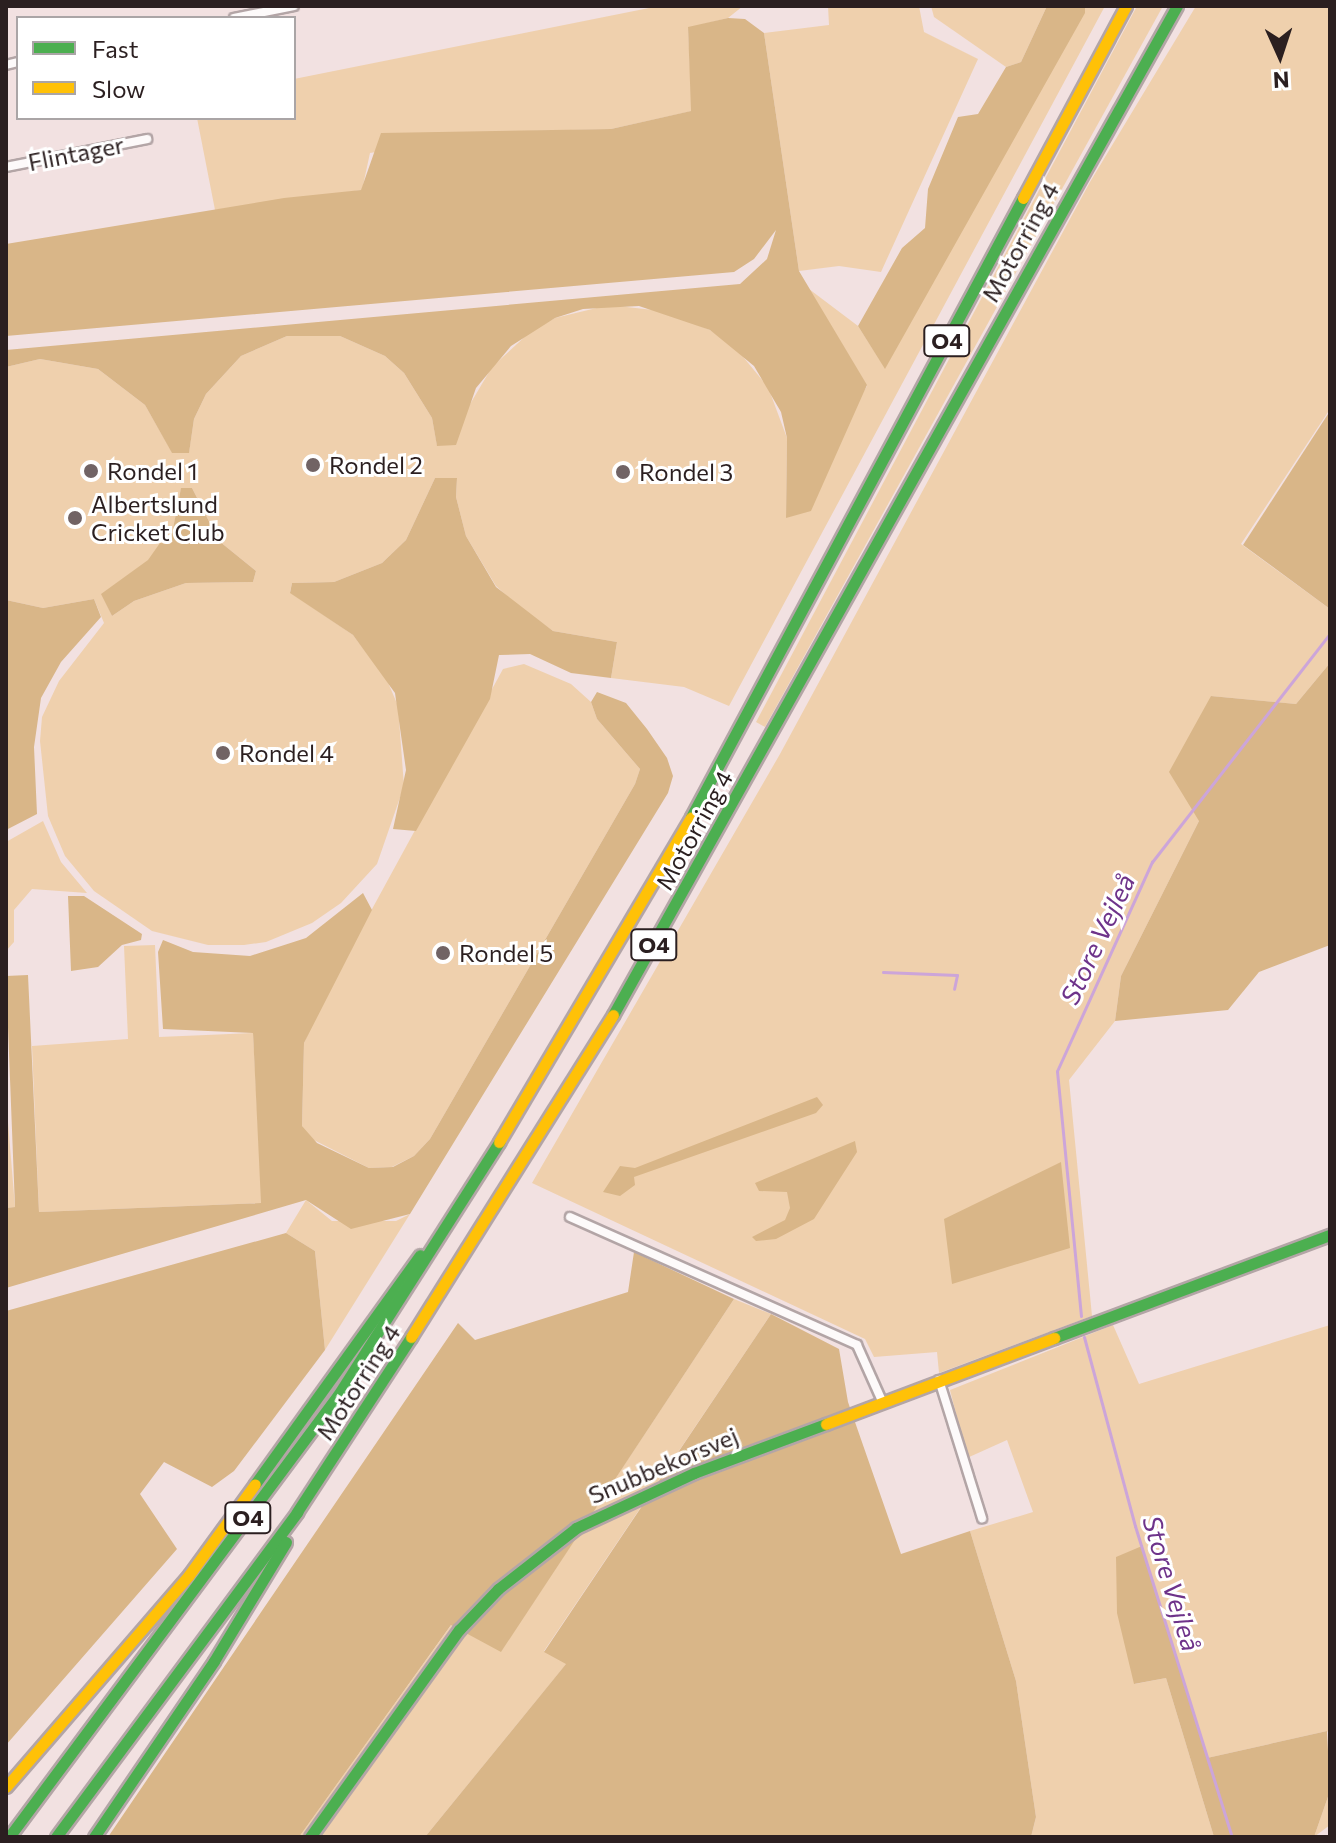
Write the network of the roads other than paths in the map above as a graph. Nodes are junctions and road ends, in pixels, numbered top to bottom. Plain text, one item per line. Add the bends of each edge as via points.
1 (294, 6) edge
2 (1126, 6) edge
3 (1177, 6) edge
4 (244, 16) edge
5 (147, 139) dead end
6 (6, 167) edge
7 (472, 1188) junction
8 (570, 1217) dead end
9 (1330, 1235) edge
10 (939, 1380) junction
11 (882, 1401) junction
12 (353, 1429) junction
13 (982, 1518) dead end
14 (6, 1787) edge
15 (9, 1837) edge
16 (56, 1837) edge
17 (94, 1837) edge
18 (310, 1837) edge

1 - 4 street
2 - 7 main road, Motorring 4 / O4 via 712,781
3 - 12 main road, Motorring 4 / O4 via 681,900 521,1168
5 - 6 street, Flintager
7 - 14 main road, O4 via 189,1575
7 - 15 main road, Motorring 4 / O4 via 338,1395
8 - 11 street via 857,1345
9 - 10 main road, Snubbekorsvej
10 - 11 main road, Snubbekorsvej
10 - 13 street
11 - 18 main road, Snubbekorsvej via 621,1504 536,1556 459,1630
12 - 16 main road, Motorring 4 / O4 via 212,1630
12 - 17 main road, O4 via 214,1661

